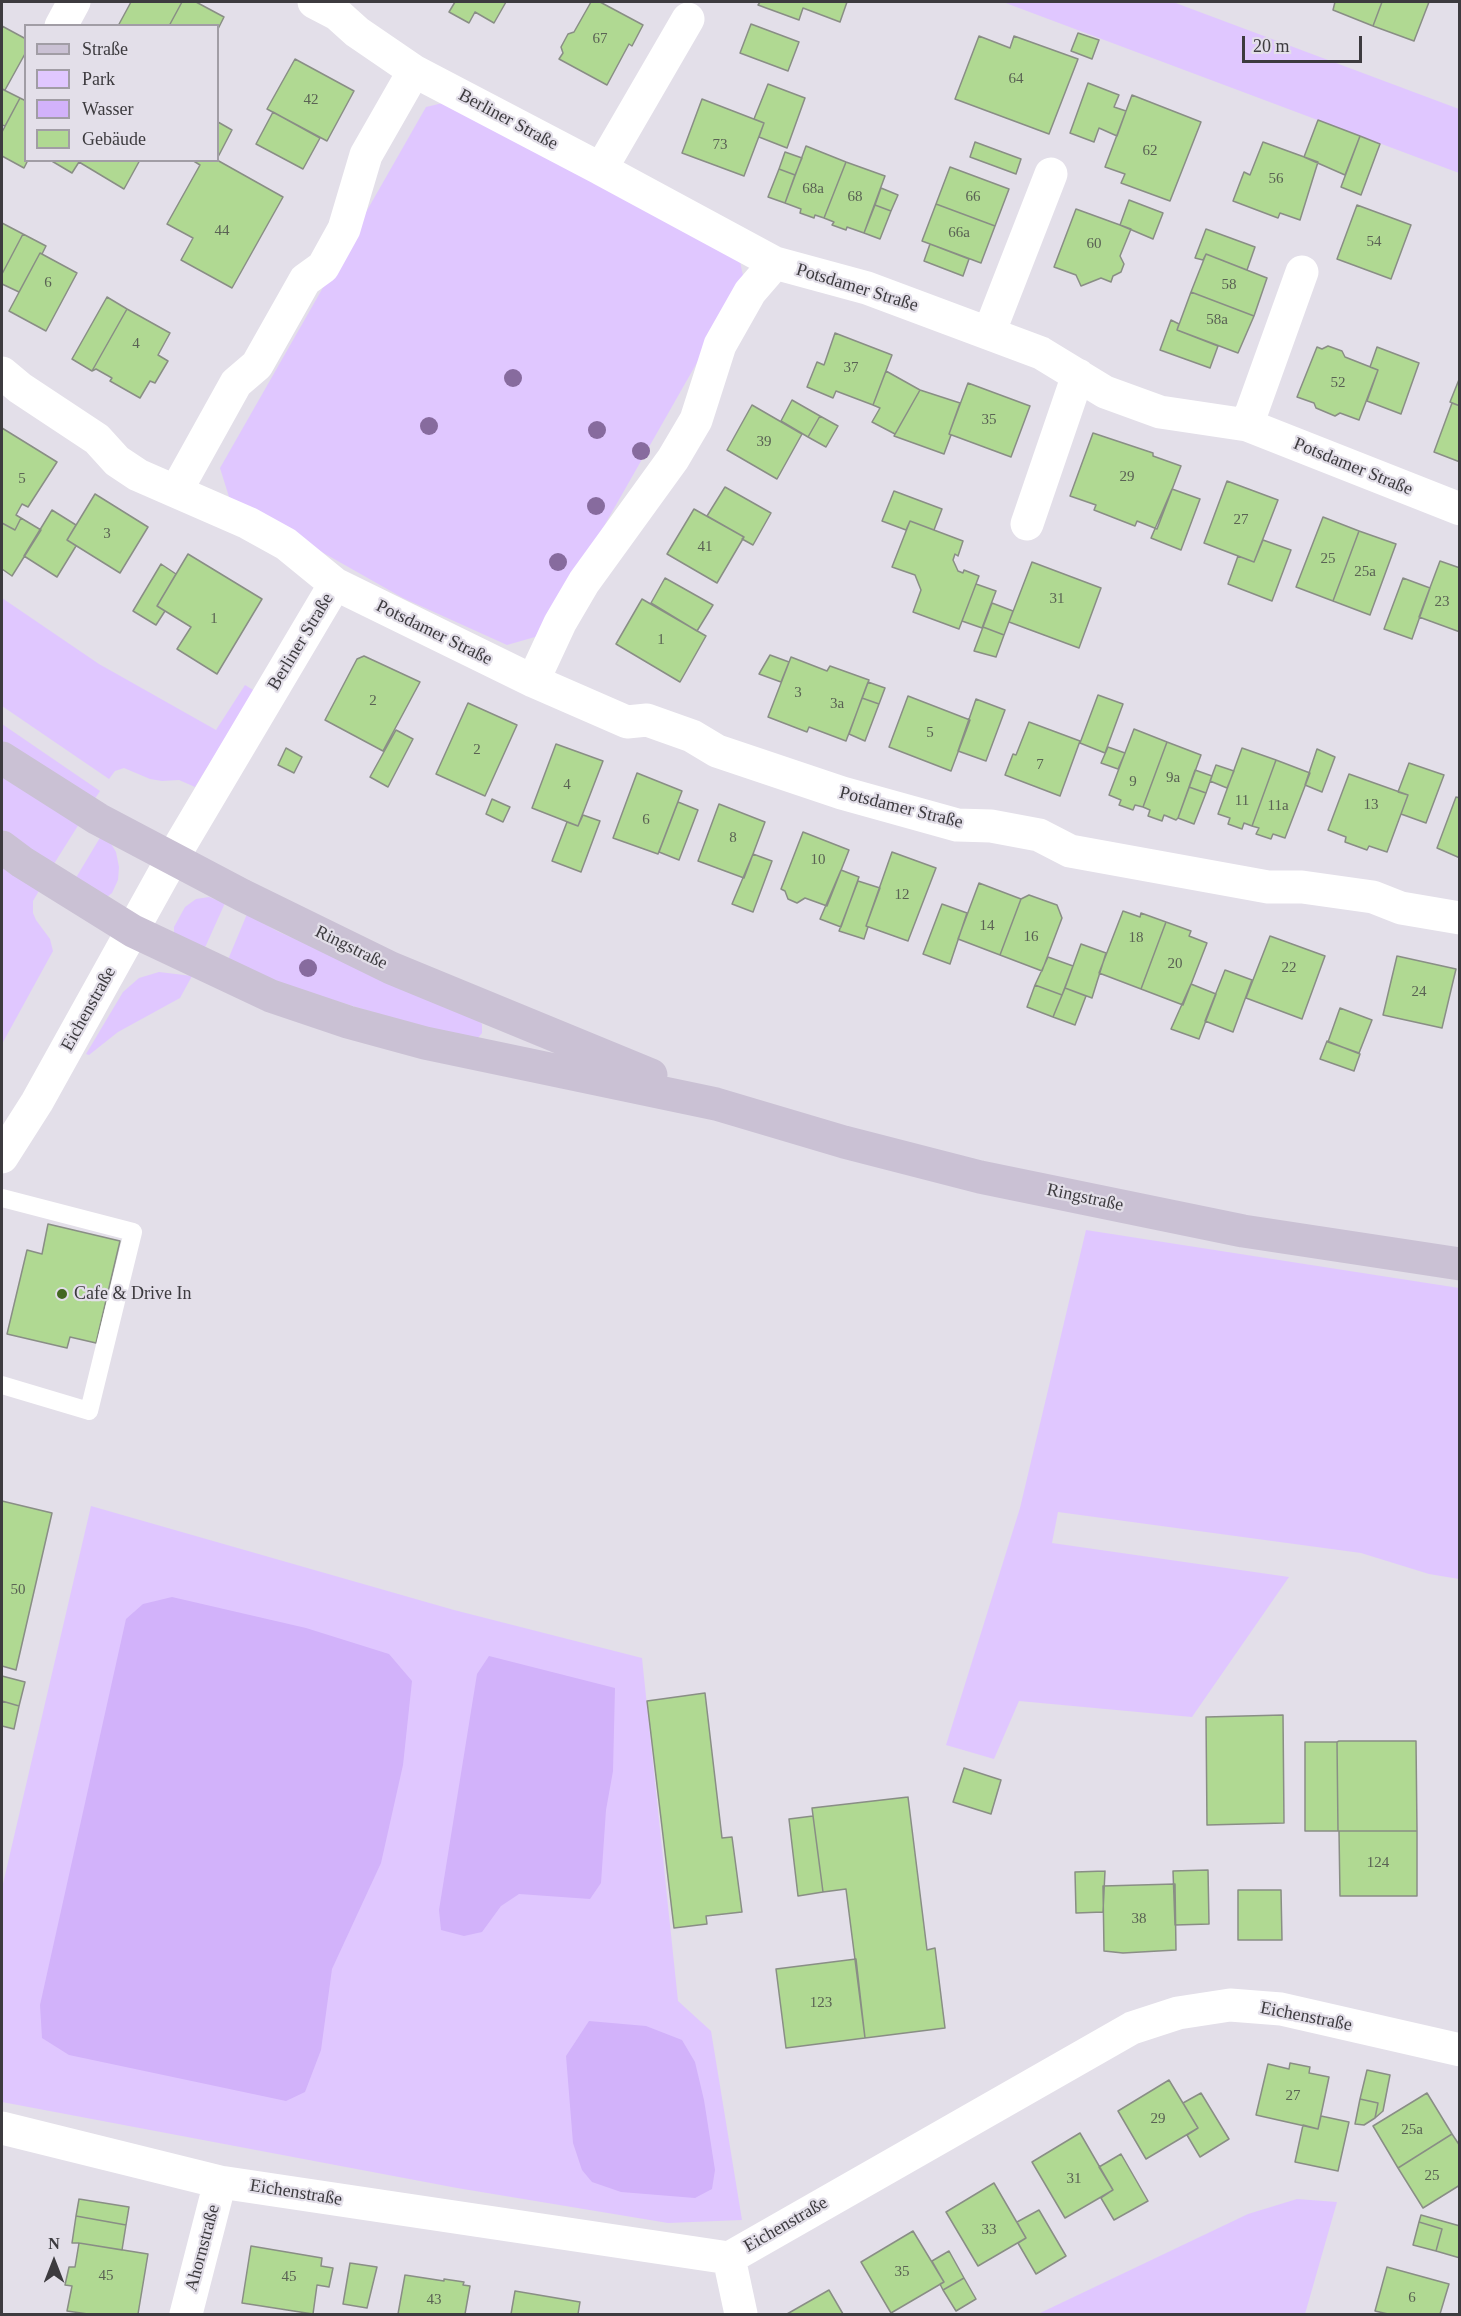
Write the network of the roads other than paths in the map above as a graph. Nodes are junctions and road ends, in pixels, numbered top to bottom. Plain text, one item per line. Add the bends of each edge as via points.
1 (74, 2) edge
2 (314, 2) edge
3 (688, 19) dead end
4 (62, 24) edge
5 (414, 71) junction
6 (601, 169) junction
7 (1052, 174) dead end
8 (775, 263) junction
9 (1302, 272) dead end
10 (990, 333) junction
11 (2, 373) edge
12 (1078, 375) junction
13 (1246, 425) junction
14 (176, 491) junction
15 (1460, 509) edge
16 (1027, 524) dead end
17 (335, 584) junction
18 (533, 681) junction
19 (2, 758) edge
20 (2, 848) edge
21 (172, 859) junction
22 (1460, 918) edge
23 (133, 931) junction
24 (716, 1104) junction
25 (2, 1157) edge
26 (2, 1198) edge
27 (1460, 1264) edge
28 (2, 1385) edge
29 (1460, 2050) edge
30 (2, 2128) edge
31 (220, 2182) junction
32 (729, 2258) junction
33 (186, 2314) edge
34 (741, 2314) edge

1 - 4 street
2 - 5 street, Berliner Straße via 337,14
3 - 6 street
5 - 6 street, Berliner Straße
5 - 14 street via 366,155 339,239 323,267 305,280 257,365 236,383
6 - 8 street, Berliner Straße
7 - 10 street
8 - 10 street, Potsdamer Straße via 867,288
8 - 18 street, Potsdamer Straße via 750,292 720,345 696,420 673,459 584,582
9 - 13 street
10 - 12 street, Potsdamer Straße via 1041,353
11 - 14 street, Berliner Straße via 97,439 117,461
12 - 13 street, Potsdamer Straße via 1105,392 1160,412
12 - 16 street
13 - 15 street, Potsdamer Straße
14 - 17 street, Berliner Straße via 286,544
17 - 18 street, Potsdamer Straße
17 - 21 street, Berliner Straße
18 - 22 street, Potsdamer Straße via 627,722 647,720 692,736 717,751 842,794 957,825 991,826 1040,835 1070,851 1268,887 1302,887 1373,897 1401,908
19 - 21 main road, Ringstraße via 98,819
20 - 23 main road, Ringstraße
21 - 23 street, Eichenstraße
21 - 24 main road, Ringstraße via 391,968 583,1045
23 - 24 main road, Ringstraße via 271,996 348,1022 424,1043
23 - 25 street, Eichenstraße
24 - 27 main road, Ringstraße via 980,1177 1243,1231
26 - 28 lane via 133,1232 89,1411
29 - 32 street, Eichenstraße via 1281,2009 1230,2006 1178,2013 1132,2028
30 - 31 street, Eichenstraße
31 - 32 street, Eichenstraße
31 - 33 street, Ahornstraße
32 - 34 street

